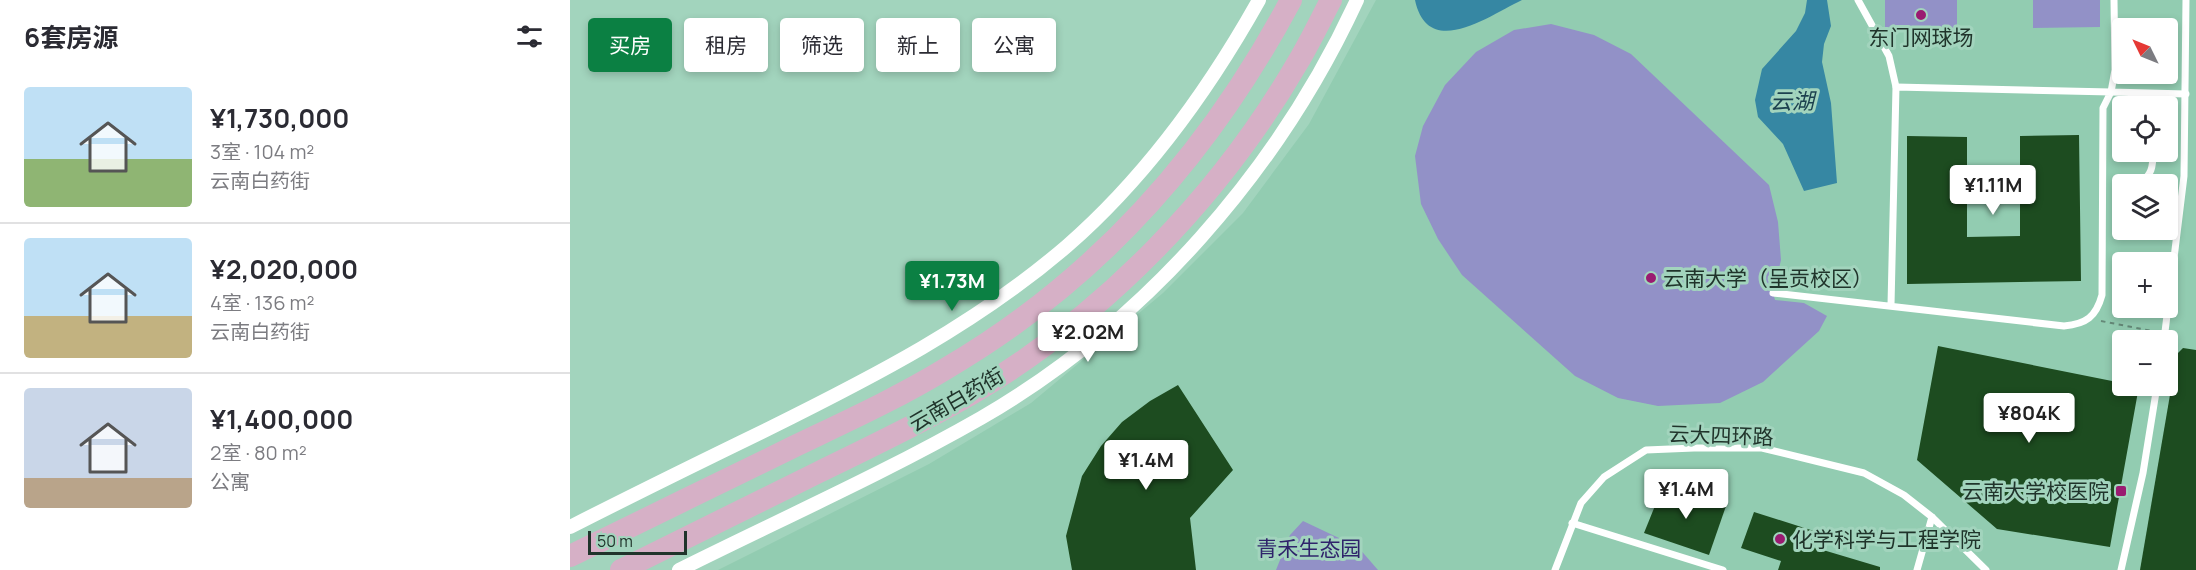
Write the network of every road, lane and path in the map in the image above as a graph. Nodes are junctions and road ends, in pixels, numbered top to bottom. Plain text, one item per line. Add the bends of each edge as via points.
1 (1259, 0) edge
2 (1291, 0) edge
3 (1331, 0) edge
4 (1357, 0) edge
5 (1858, 0) edge
6 (2114, 0) edge
7 (2186, 0) edge
8 (1896, 87) junction
9 (2111, 92) junction
10 (2154, 94) joint
11 (2186, 94) junction
12 (1773, 293) dead end
13 (1891, 305) junction
14 (2091, 319) junction
15 (2136, 330) edge
16 (2166, 330) edge
17 (2155, 396) edge
18 (1932, 517) junction
19 (1572, 524) junction
20 (570, 526) edge
21 (570, 556) edge
22 (621, 570) edge
23 (679, 570) edge
24 (1555, 570) edge
25 (1723, 570) edge
26 (1917, 570) edge
27 (1986, 570) edge
28 (2121, 570) edge

1 - 20 street via 1185,116 1126,187 1067,245 1005,295 939,340 880,372
2 - 21 main road, 云南白药街 via 1257,62 1177,175 1125,231 1062,286 948,368
3 - 22 main road, 云南白药街 via 1299,62 1250,136 1188,213 1124,278 1052,339 974,392 908,428
4 - 23 street via 1295,113 1243,188 1183,257 1117,320 1049,373 983,417
5 - 8 lane via 1889,56
6 - 9 lane via 2115,70
7 - 11 lane
8 - 9 lane
8 - 13 lane
9 - 10 lane
9 - 14 lane via 2103,108 2102,295
10 - 11 lane
11 - 16 lane via 2184,176
12 - 13 lane
13 - 14 lane via 2064,326
14 - 15 path
17 - 28 lane
18 - 19 lane, 云大四环路 via 1904,495 1864,473 1762,448 1694,448 1646,450 1604,477 1581,503
18 - 26 lane
18 - 27 lane, 云大四环路
19 - 24 lane, 云大四环路
19 - 25 lane

